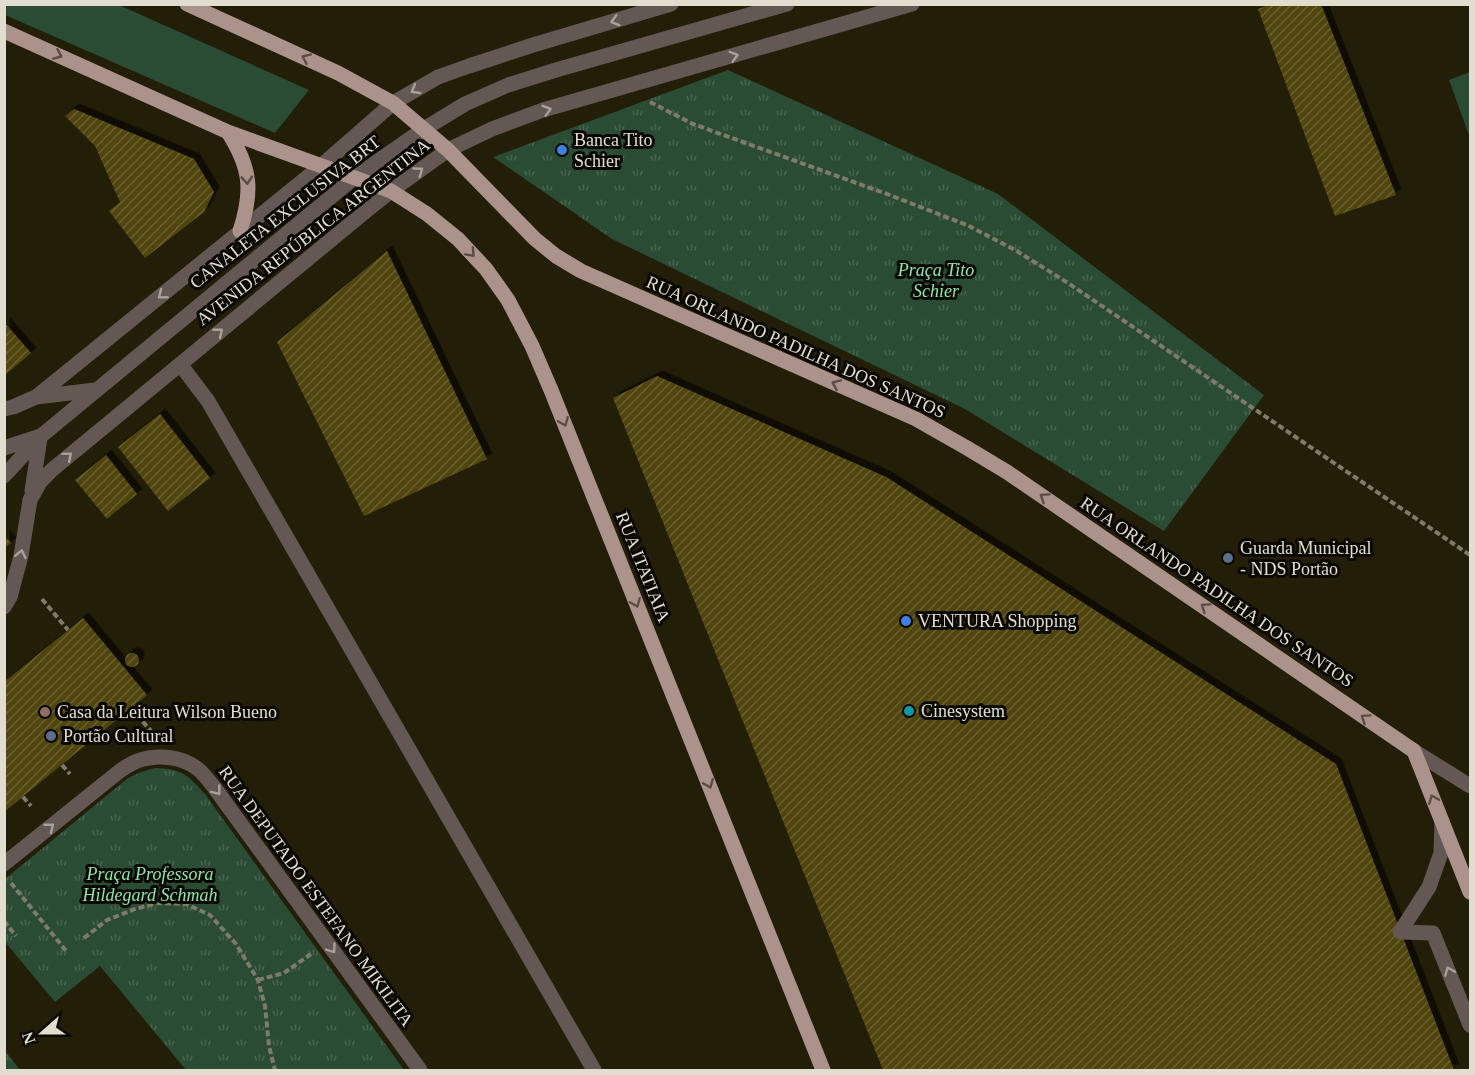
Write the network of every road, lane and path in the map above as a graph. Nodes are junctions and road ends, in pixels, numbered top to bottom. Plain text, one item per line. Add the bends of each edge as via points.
1 (187, 4) edge
2 (671, 4) edge
3 (787, 4) edge
4 (912, 4) edge
5 (4, 31) edge
6 (622, 88) junction
7 (393, 103) junction
8 (424, 129) junction
9 (228, 132) junction
10 (448, 150) junction
11 (321, 166) junction
12 (354, 178) junction
13 (391, 191) junction
14 (240, 231) junction
15 (180, 364) junction
16 (96, 390) junction
17 (36, 398) junction
18 (4, 409) edge
19 (41, 436) junction
20 (4, 448) edge
21 (4, 476) edge
22 (30, 500) junction
23 (1470, 555) edge
24 (42, 599) dead end
25 (4, 607) edge
26 (68, 630) dead end
27 (131, 708) dead end
28 (151, 731) dead end
29 (1414, 751) junction
30 (62, 765) dead end
31 (70, 774) dead end
32 (1470, 786) edge
33 (23, 796) dead end
34 (31, 806) dead end
35 (1442, 821) junction
36 (6, 871) edge
37 (1470, 892) edge
38 (4, 921) edge
39 (16, 936) dead end
40 (84, 938) dead end
41 (67, 952) dead end
42 (314, 952) dead end
43 (258, 981) junction
44 (1470, 1025) edge
45 (275, 1071) edge
46 (420, 1071) edge
47 (594, 1071) edge
48 (823, 1071) edge

7 -> 1 main road, RUA ORLANDO PADILHA DOS SANTOS via 359,83
2 -> 7 street via 438,77
3 - 8 street, CANALETA EXCLUSIVA BRT via 508,85 465,104
6 -> 4 street, AVENIDA REPÚBLICA ARGENTINA
5 -> 9 main road, RUA ITATIAIA
10 -> 6 street, AVENIDA REPÚBLICA ARGENTINA via 513,120
6 - 23 path via 693,124 947,217 1015,250
7 - 8 main road, RUA ORLANDO PADILHA DOS SANTOS
7 - 11 street
8 - 10 main road, RUA ORLANDO PADILHA DOS SANTOS
8 - 12 street, CANALETA EXCLUSIVA BRT
9 - 11 main road, RUA ITATIAIA
9 -> 14 main road via 244,159 248,178 246,214
13 -> 10 street, AVENIDA REPÚBLICA ARGENTINA
29 -> 10 main road, RUA ORLANDO PADILHA DOS SANTOS via 967,447 916,419 564,261 535,239
11 - 12 main road, RUA ITATIAIA
11 - 14 street
12 - 13 main road, RUA ITATIAIA
12 - 16 street, CANALETA EXCLUSIVA BRT
15 -> 13 street, AVENIDA REPÚBLICA ARGENTINA
13 -> 48 main road, RUA ITATIAIA via 458,239 508,300 532,346
14 -> 17 street
22 -> 15 street, AVENIDA REPÚBLICA ARGENTINA via 53,469
15 - 47 street via 208,401
16 - 17 street
16 - 19 street, CANALETA EXCLUSIVA BRT
17 - 18 street
19 - 20 street
19 - 21 street
19 - 22 street
25 -> 22 street, AVENIDA REPÚBLICA ARGENTINA via 21,556
24 - 26 path
27 - 28 path
29 - 32 street, RUA ORLANDO PADILHA DOS SANTOS
35 -> 29 main road
30 - 31 path
33 - 34 path
35 - 37 main road
44 -> 35 street via 1433,933 1400,932 1429,887 1441,853
36 - 41 path
36 -> 46 street, RUA DEPUTADO ESTEFANO MIKILITA via 121,770 156,757 183,760 198,769 214,787
38 - 39 path
40 - 43 path via 107,920 135,909 158,903 186,904 210,915 236,944
42 - 43 path via 284,973
43 - 45 path

